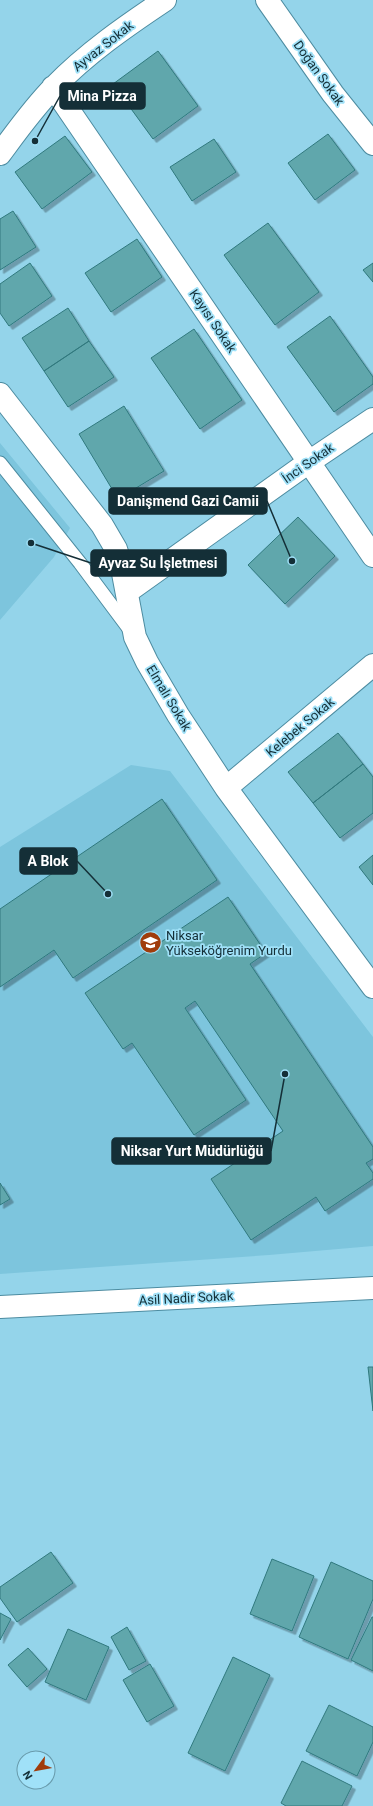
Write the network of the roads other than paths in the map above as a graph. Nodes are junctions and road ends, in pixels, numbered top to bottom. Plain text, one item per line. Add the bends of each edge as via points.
1 (165, 0) edge
2 (267, 0) edge
3 (53, 88) junction
4 (373, 144) edge
5 (0, 154) edge
6 (0, 394) edge
7 (373, 420) edge
8 (309, 462) junction
9 (0, 463) edge
10 (373, 556) edge
11 (127, 592) junction
12 (135, 636) junction
13 (373, 665) edge
14 (226, 788) junction
15 (373, 987) edge
16 (373, 1288) edge
17 (0, 1307) edge

1 - 3 street, Ayvaz Sokak via 103,43
2 - 4 street, Doğan Sokak via 333,94
3 - 5 street, Ayvaz Sokak
3 - 8 street, Kayısı Sokak
6 - 11 street, Elmalı Sokak via 102,525 116,549
7 - 8 street, İnci Sokak
8 - 10 street, Kayısı Sokak
8 - 11 street, İnci Sokak
9 - 12 lane
11 - 12 street, Elmalı Sokak
12 - 14 street, Elmalı Sokak via 174,708
13 - 14 street, Kelebek Sokak
14 - 15 street, Elmalı Sokak
16 - 17 street, Asil Nadir Sokak

